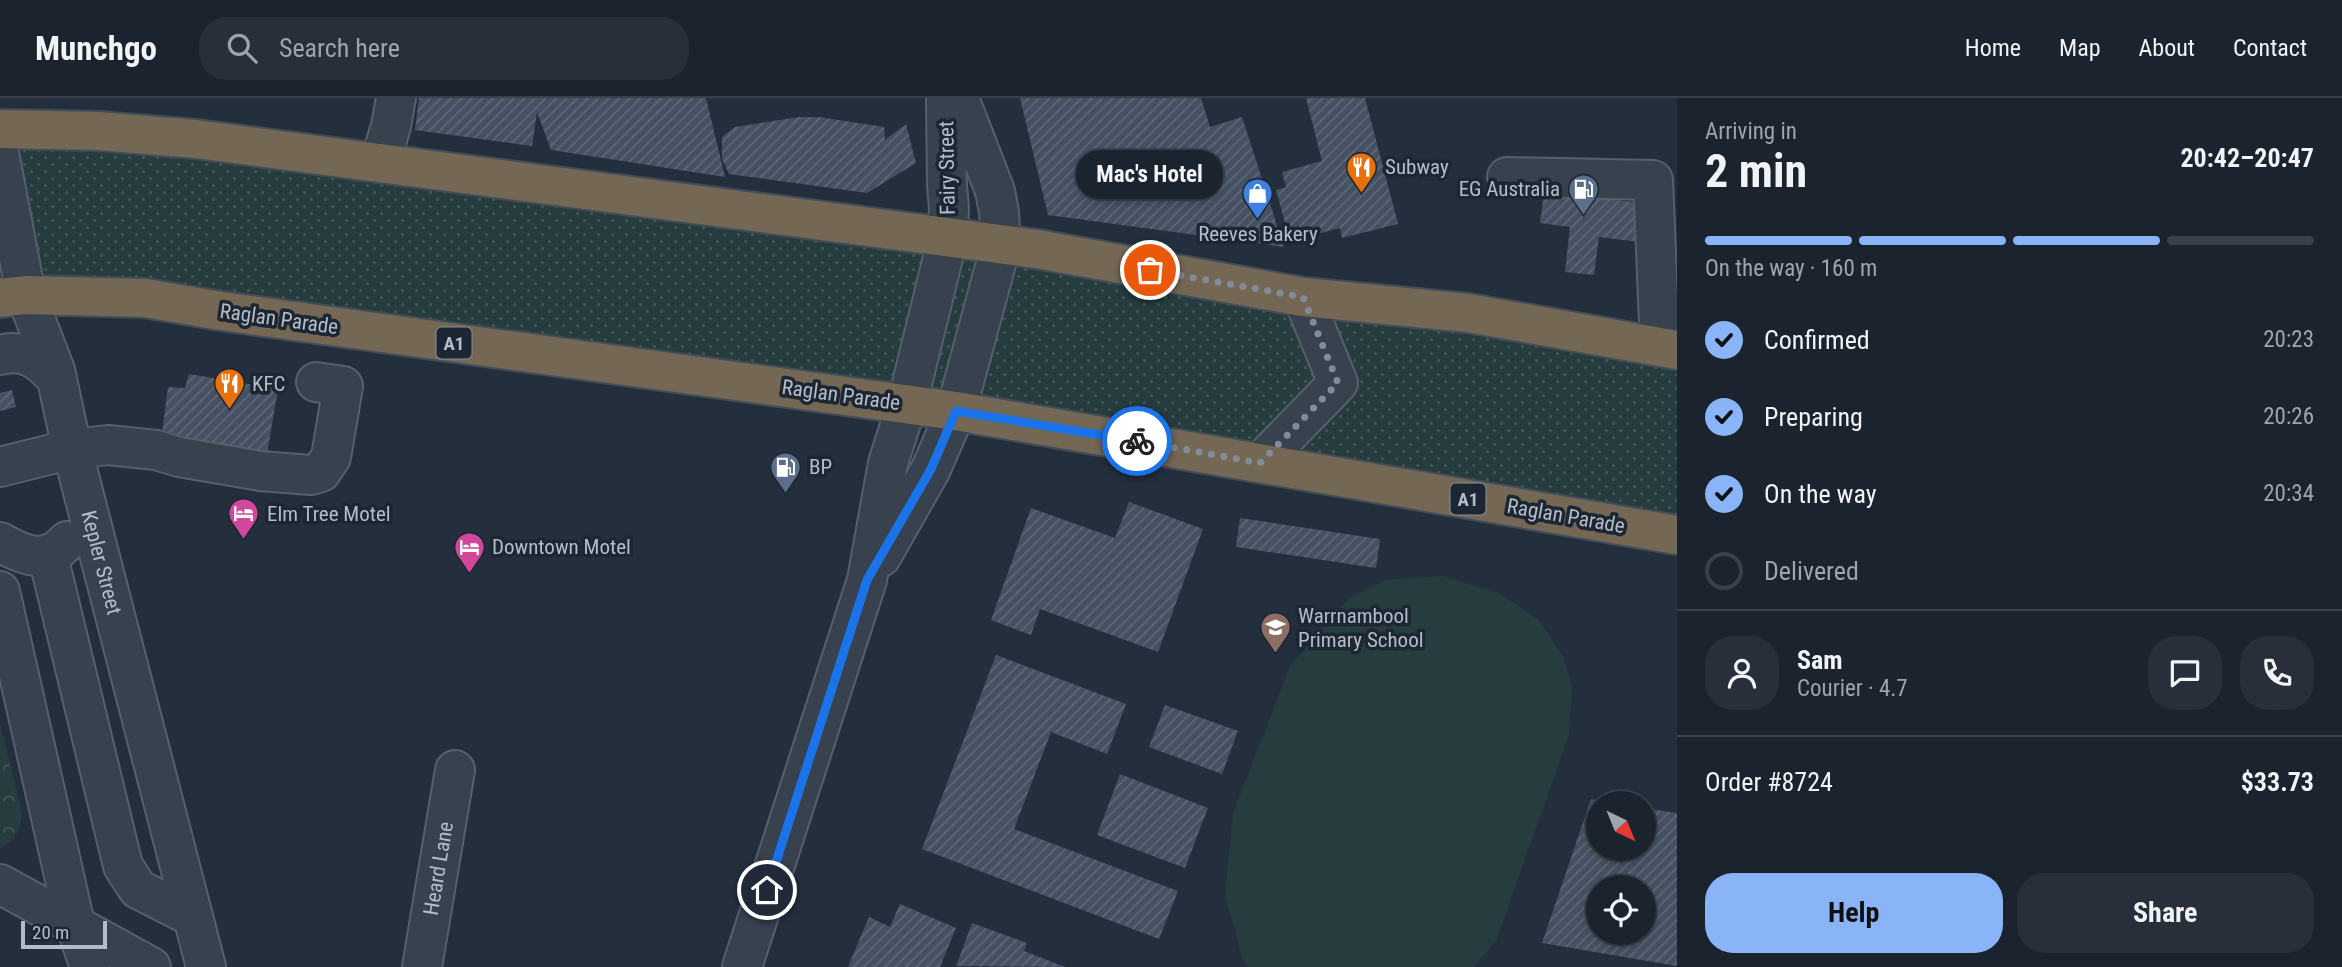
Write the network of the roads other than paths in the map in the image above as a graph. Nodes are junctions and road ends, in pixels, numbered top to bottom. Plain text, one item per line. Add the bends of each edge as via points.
1 (396, 98) edge
2 (946, 98) edge
3 (959, 98) edge
4 (0, 129) edge
5 (0, 159) edge
6 (380, 163) junction
7 (1507, 177) dead end
8 (948, 237) junction
9 (1001, 245) junction
10 (13, 297) edge
11 (1303, 297) junction
12 (1671, 349) edge
13 (0, 355) edge
14 (57, 380) junction
15 (316, 382) dead end
16 (907, 404) junction
17 (956, 411) junction
18 (72, 449) junction
19 (1260, 463) junction
20 (0, 467) edge
21 (86, 505) junction
22 (1677, 535) edge
23 (0, 542) edge
24 (48, 556) junction
25 (867, 580) junction
26 (0, 591) edge
27 (96, 755) junction
28 (455, 770) dead end
29 (51, 811) junction
30 (0, 884) edge
31 (193, 917) junction
32 (75, 924) junction
33 (90, 967) edge
34 (151, 967) edge
35 (206, 967) edge
36 (422, 967) edge
37 (742, 967) edge

1 - 6 street
2 - 8 street, Fairy Street
3 - 9 street, Fairy Street via 995,191
4 - 6 highway via 196,139
5 - 10 street, Kepler Street
6 - 8 highway
7 - 12 street via 1653,180 1659,323
8 - 9 highway
8 - 16 street, Fairy Street
9 - 11 highway
9 - 17 street, Fairy Street
10 - 14 street, Kepler Street
10 - 16 highway, Raglan Parade / A1 via 145,298
11 - 12 highway via 1468,313
11 - 19 street via 1338,383
13 - 14 street via 26,354
14 - 18 street, Kepler Street
15 - 18 street via 343,386 331,457 321,471 311,475 260,471 156,450 108,445
16 - 17 highway, Raglan Parade / A1
16 - 25 street, Fairy Street via 888,463
17 - 19 highway, Raglan Parade / A1
17 - 25 street, Fairy Street via 931,469
18 - 20 street
18 - 21 street, Kepler Street
19 - 22 highway, Raglan Parade / A1
21 - 24 street via 67,542
21 - 31 street, Kepler Street
23 - 24 street via 22,553
24 - 27 street
25 - 37 street
26 - 29 street
27 - 29 street
27 - 31 street via 127,875 148,896
28 - 36 street, Heard Lane
29 - 32 street
30 - 32 street
31 - 35 street, Kepler Street
32 - 33 street
32 - 34 street

